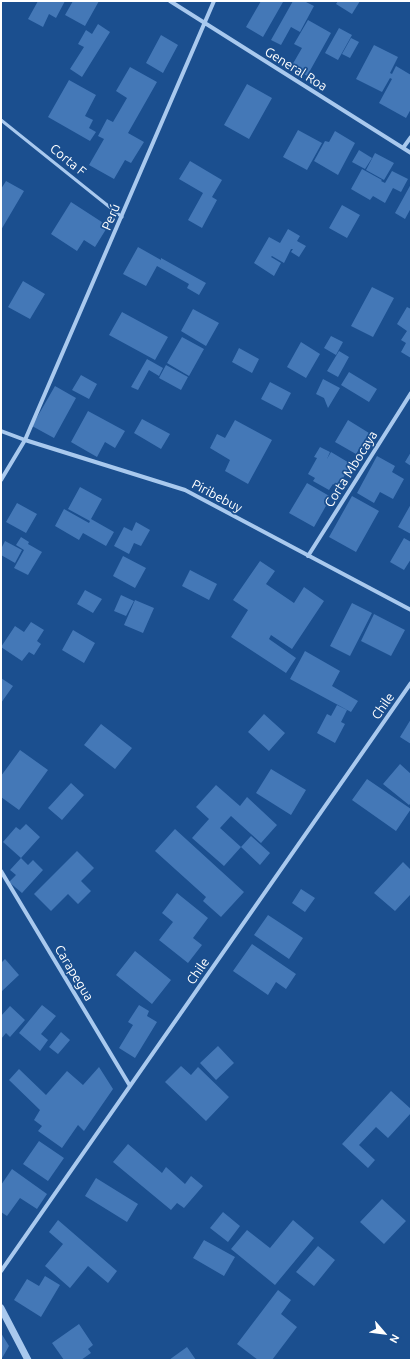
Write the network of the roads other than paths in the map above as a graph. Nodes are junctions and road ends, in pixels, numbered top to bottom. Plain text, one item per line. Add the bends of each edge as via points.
1 (170, 1) edge
2 (214, 1) edge
3 (204, 23) junction
4 (1, 120) edge
5 (411, 136) edge
6 (403, 148) junction
7 (411, 153) edge
8 (122, 216) junction
9 (411, 393) edge
10 (1, 431) edge
11 (25, 440) junction
12 (1, 480) edge
13 (308, 556) junction
14 (411, 610) edge
15 (411, 683) edge
16 (1, 871) edge
17 (130, 1086) junction
18 (1, 1271) edge
19 (1, 1308) edge
20 (28, 1360) edge

1 - 3 street, General Roa
2 - 3 street, Perú
3 - 6 street, General Roa
3 - 8 street, Perú
4 - 8 lane, Corta F
5 - 6 street
6 - 7 street, General Roa
8 - 11 street, Perú
9 - 13 street, Corta Mbocaya
10 - 11 street, Piribebuy
11 - 12 street, Perú
11 - 13 street, Piribebuy via 185,490
13 - 14 street, Piribebuy
15 - 17 street, Chile
16 - 17 street, Carapegua
17 - 18 street, Chile
19 - 20 street

